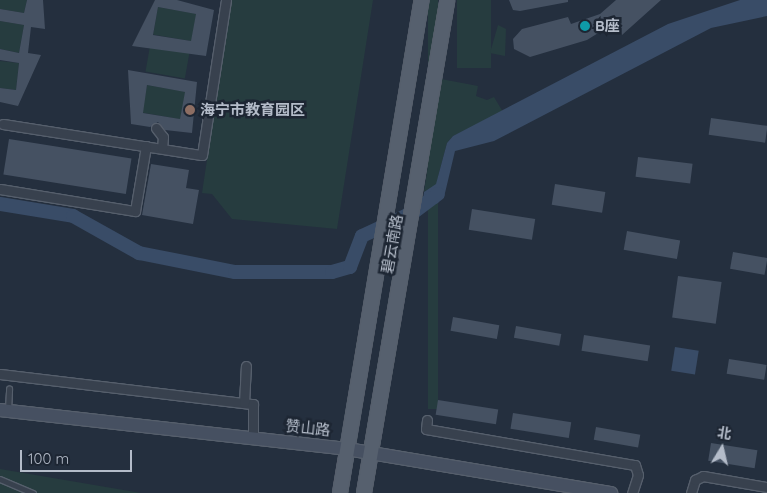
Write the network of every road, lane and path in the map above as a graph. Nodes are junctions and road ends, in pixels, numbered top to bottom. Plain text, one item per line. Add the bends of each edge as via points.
1 (226, 0) edge
2 (422, 0) edge
3 (447, 0) edge
4 (1, 125) edge
5 (156, 128) dead end
6 (146, 146) junction
7 (162, 148) junction
8 (0, 189) edge
9 (246, 366) dead end
10 (0, 374) edge
11 (9, 389) dead end
12 (244, 403) junction
13 (4, 410) edge
14 (427, 420) dead end
15 (253, 439) junction
16 (347, 449) junction
17 (371, 453) junction
18 (0, 479) edge
19 (767, 487) edge
20 (33, 493) edge
21 (340, 493) edge
22 (364, 493) edge
23 (611, 493) edge
24 (632, 493) edge
25 (691, 493) edge

1 - 7 street via 202,154
2 - 16 main road, 碧云南路
3 - 17 main road, 碧云南路 via 410,242
4 - 6 street
5 - 7 street via 163,137
6 - 7 street
6 - 8 street via 135,211
9 - 12 street
10 - 12 street
11 - 13 lane
12 - 15 street via 252,404
13 - 15 street, 赞山路
14 - 24 street via 426,429 635,465 638,474
15 - 16 street, 赞山路
16 - 17 street, 赞山路
16 - 21 main road, 碧云南路
17 - 22 main road, 碧云南路
17 - 23 street, 赞山路
18 - 20 lane
19 - 25 street via 702,476 695,480

